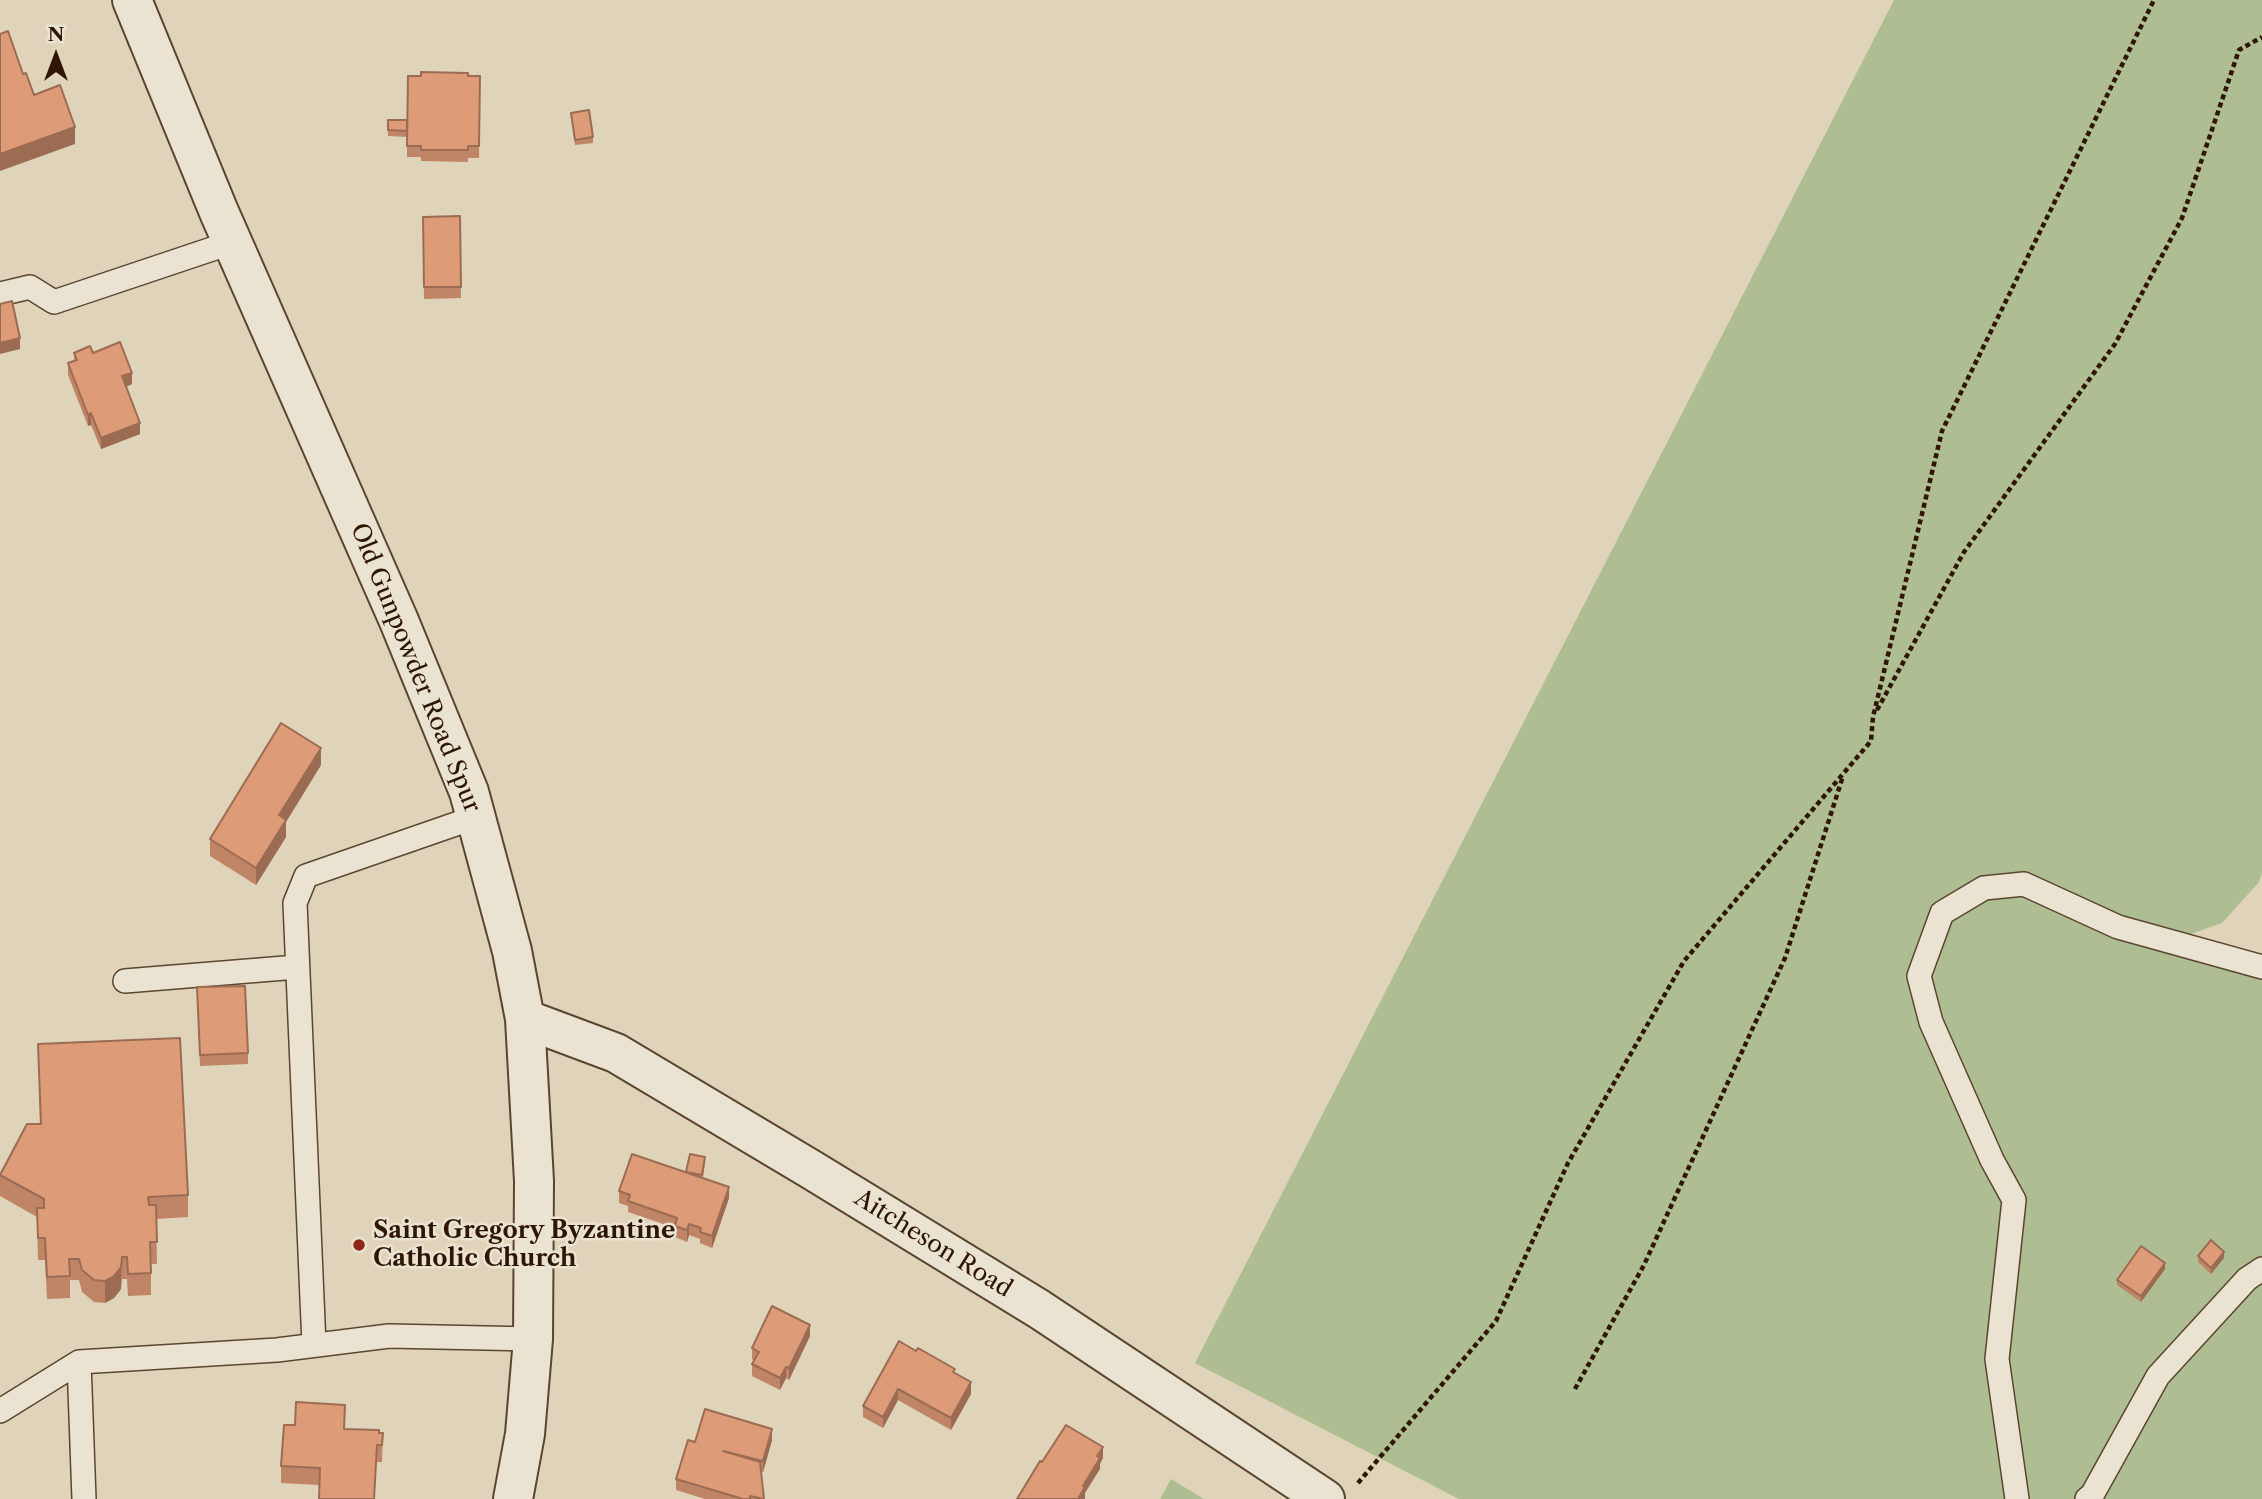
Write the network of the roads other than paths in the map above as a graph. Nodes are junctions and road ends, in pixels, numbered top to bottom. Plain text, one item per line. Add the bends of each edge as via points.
1 (132, 0) edge
2 (233, 242) junction
3 (0, 294) edge
4 (476, 817) junction
5 (298, 967) junction
6 (2262, 967) edge
7 (125, 981) dead end
8 (525, 1019) junction
9 (2262, 1269) edge
10 (533, 1339) junction
11 (314, 1345) junction
12 (79, 1362) junction
13 (0, 1411) edge
14 (1339, 1494) edge
15 (84, 1499) edge
16 (513, 1499) edge
17 (2017, 1499) edge
18 (2087, 1499) edge

1 - 2 street, Old Gunpowder Road Spur
2 - 3 lane via 54,302 30,287
2 - 4 street, Old Gunpowder Road Spur via 399,621 470,792
4 - 5 lane via 306,876 295,902
4 - 8 street, Old Gunpowder Road Spur
5 - 7 lane
5 - 11 lane
6 - 17 lane via 2118,927 2024,884 1984,888 1942,913 1919,976 1931,1022 2014,1200 1997,1359
8 - 10 street, Old Gunpowder Road Spur via 534,1181
8 - 14 street, Aitcheson Road via 616,1053
9 - 18 lane via 2247,1279 2158,1376
10 - 11 lane via 389,1336
10 - 16 street, Old Gunpowder Road Spur via 525,1434
11 - 12 lane
12 - 13 lane
12 - 15 lane

